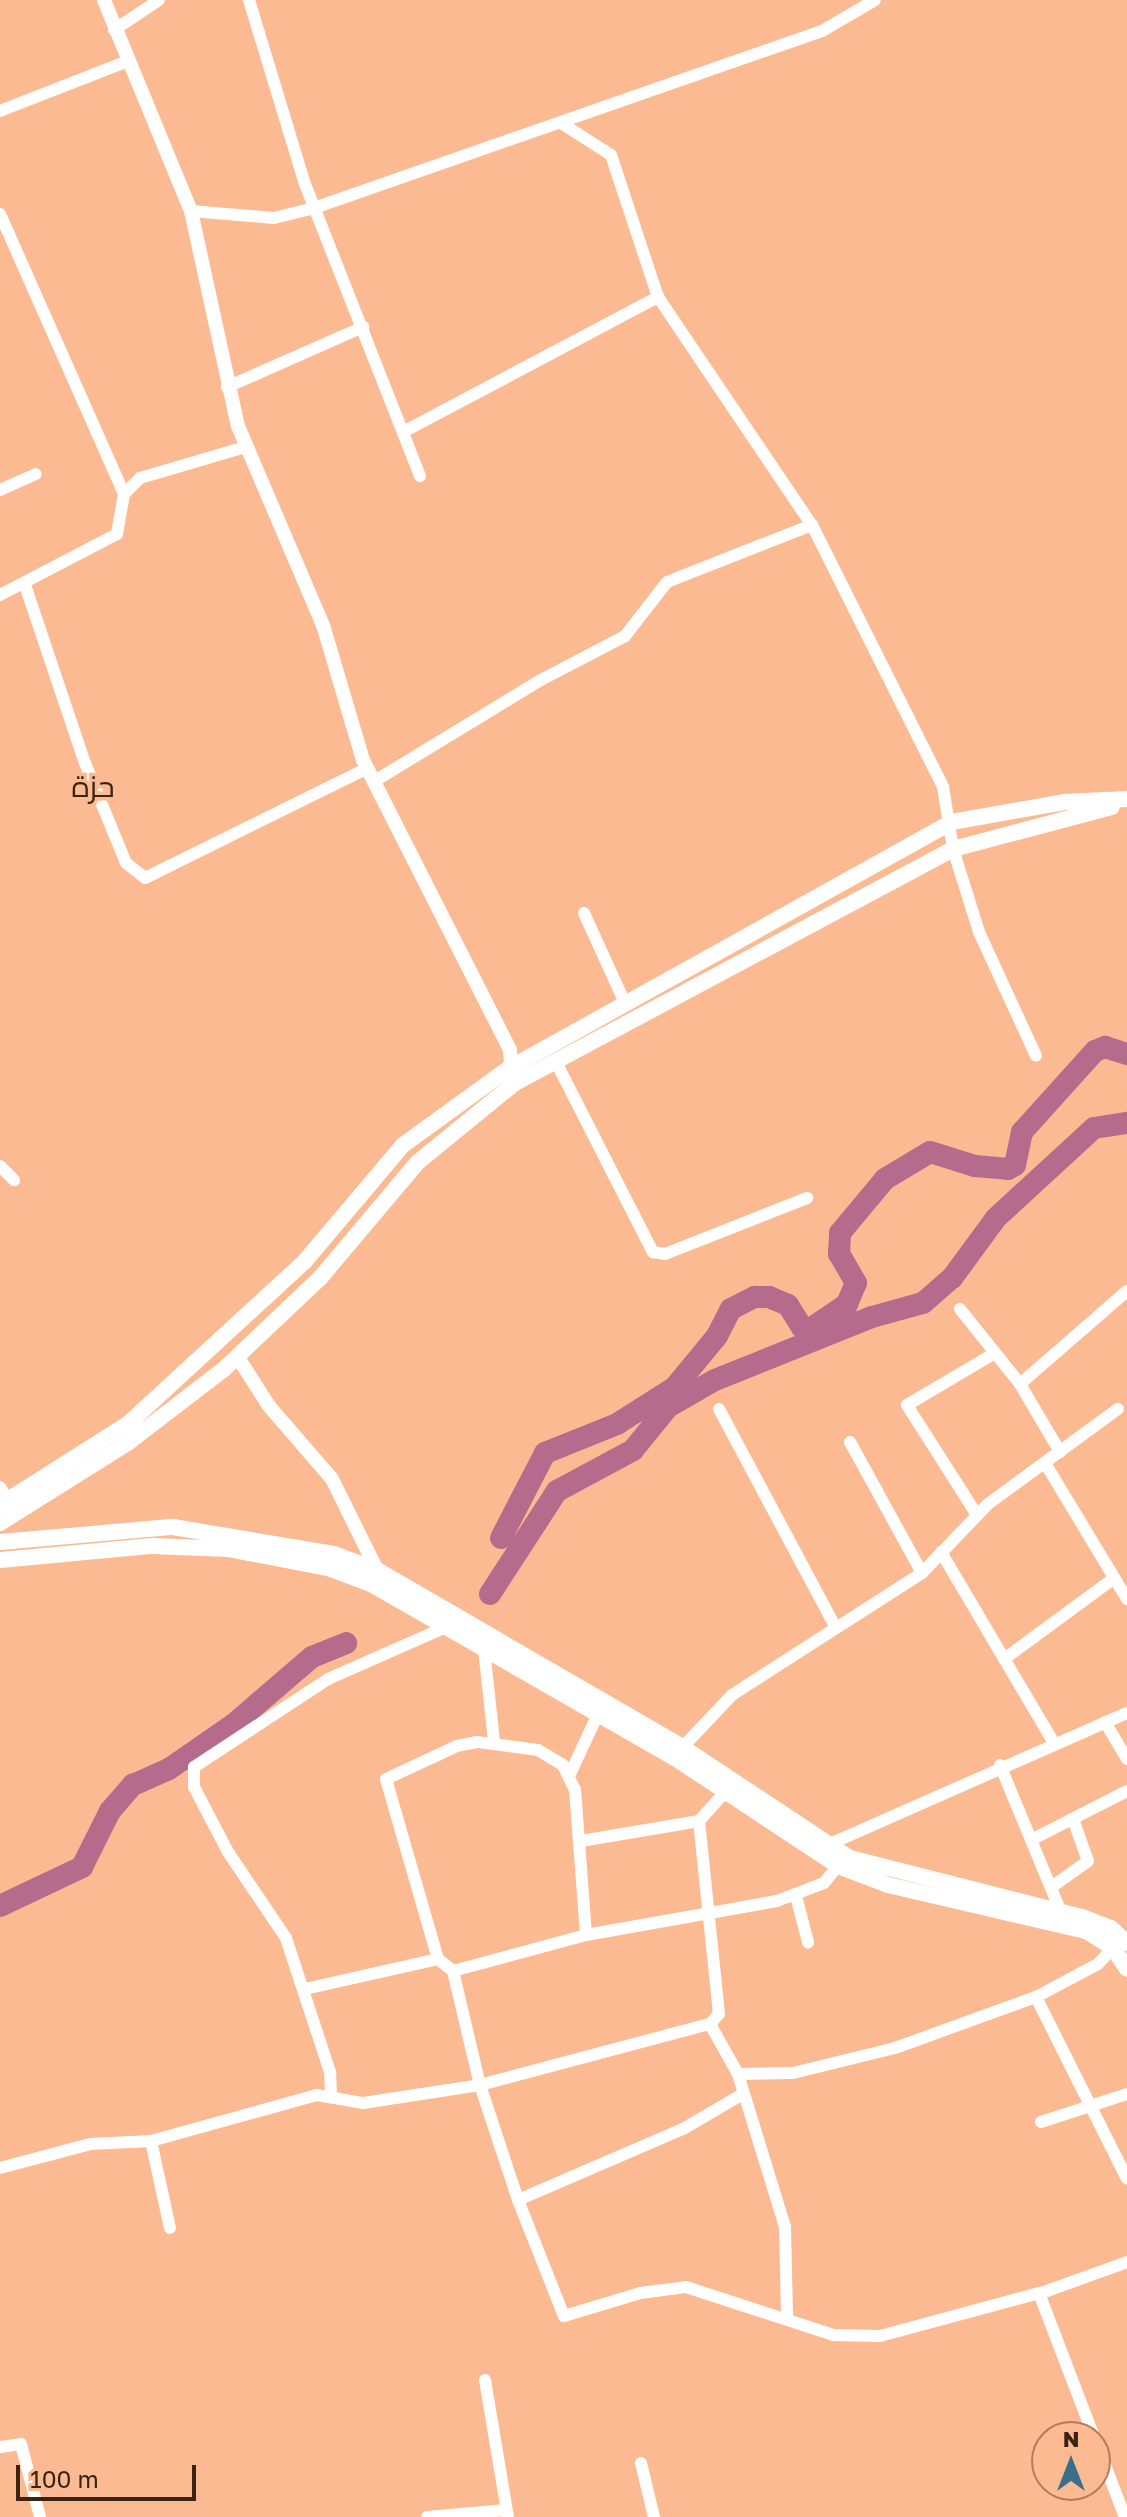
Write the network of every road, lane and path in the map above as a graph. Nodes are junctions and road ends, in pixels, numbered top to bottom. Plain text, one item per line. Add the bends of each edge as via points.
1 (104, 0) edge
2 (159, 0) edge
3 (249, 0) edge
4 (875, 0) edge
5 (114, 30) junction
6 (126, 62) junction
7 (0, 111) edge
8 (561, 123) junction
9 (314, 208) junction
10 (191, 211) junction
11 (0, 214) edge
12 (658, 297) junction
13 (363, 327) junction
14 (227, 387) junction
15 (403, 432) junction
16 (245, 447) junction
17 (36, 474) dead end
18 (420, 476) dead end
19 (0, 490) edge
20 (124, 494) junction
21 (812, 525) junction
22 (25, 585) junction
23 (0, 595) edge
24 (370, 776) junction
25 (1127, 801) edge
26 (952, 822) junction
27 (953, 849) junction
28 (584, 913) dead end
29 (626, 1005) junction
30 (510, 1050) junction
31 (1036, 1056) dead end
32 (555, 1060) junction
33 (532, 1066) junction
34 (511, 1076) junction
35 (0, 1166) edge
36 (14, 1180) dead end
37 (807, 1198) dead end
38 (1127, 1291) edge
39 (960, 1309) dead end
40 (995, 1353) junction
41 (237, 1356) junction
42 (1020, 1384) junction
43 (719, 1409) dead end
44 (1118, 1409) dead end
45 (850, 1442) dead end
46 (1060, 1452) junction
47 (1045, 1463) junction
48 (3, 1497) edge
49 (977, 1515) junction
50 (0, 1523) edge
51 (0, 1542) edge
52 (941, 1552) junction
53 (0, 1560) edge
54 (377, 1570) junction
55 (922, 1573) junction
56 (1113, 1579) junction
57 (1127, 1599) edge
58 (835, 1626) junction
59 (446, 1627) junction
60 (484, 1649) junction
61 (1004, 1659) junction
62 (1127, 1713) edge
63 (598, 1714) junction
64 (1105, 1722) junction
65 (494, 1741) junction
66 (1054, 1743) junction
67 (678, 1752) junction
68 (1127, 1759) edge
69 (1000, 1765) junction
70 (570, 1774) junction
71 (1127, 1791) edge
72 (724, 1793) junction
73 (1073, 1819) junction
74 (699, 1821) junction
75 (1031, 1840) junction
76 (581, 1841) junction
77 (822, 1851) junction
78 (838, 1866) junction
79 (1053, 1886) junction
80 (796, 1896) junction
81 (1061, 1912) junction
82 (708, 1917) junction
83 (586, 1935) junction
84 (1122, 1940) edge
85 (808, 1942) dead end
86 (438, 1959) junction
87 (1127, 1969) edge
88 (453, 1971) junction
89 (305, 1989) junction
90 (1036, 1997) junction
91 (710, 2024) junction
92 (738, 2074) junction
93 (480, 2085) junction
94 (743, 2094) junction
95 (1127, 2094) edge
96 (331, 2096) junction
97 (1089, 2106) junction
98 (1041, 2122) dead end
99 (151, 2141) junction
100 (0, 2168) edge
101 (1127, 2179) edge
102 (518, 2200) junction
103 (170, 2228) dead end
104 (1127, 2262) edge
105 (1039, 2293) junction
106 (787, 2318) junction
107 (485, 2380) dead end
108 (1088, 2421) edge
109 (0, 2447) edge
110 (641, 2463) dead end
111 (1111, 2480) edge
112 (507, 2514) edge
113 (40, 2517) edge
114 (427, 2517) edge
115 (654, 2517) edge
116 (1125, 2517) edge

1 - 5 street
2 - 5 street
3 - 9 street
4 - 8 street via 822,31
5 - 6 street
6 - 7 street
6 - 10 street
8 - 9 street
8 - 12 street via 611,155
9 - 10 street via 274,218
9 - 13 street
10 - 14 street
11 - 20 street
12 - 15 street
12 - 21 street
13 - 14 street
13 - 15 street
14 - 16 street
15 - 18 street
16 - 20 street via 140,478
16 - 24 street via 323,625
17 - 19 street
20 - 22 street via 117,534
21 - 24 street via 667,582 625,636
21 - 26 street via 943,787
22 - 23 street
22 - 24 street via 102,806 126,863 145,878
24 - 30 street
25 - 26 main road via 1064,802
25 - 27 main road
26 - 27 street
26 - 29 main road
27 - 31 street via 979,932
27 - 32 main road
28 - 29 street
29 - 33 main road
30 - 33 street
30 - 34 street
32 - 33 main road
32 - 37 street via 653,1252 665,1254
33 - 34 main road
34 - 41 main road via 418,1162 321,1277
34 - 48 main road via 403,1145 305,1261 129,1423
35 - 36 street
38 - 42 street
39 - 40 street
40 - 42 street
40 - 49 street via 907,1405
41 - 50 main road via 129,1442
41 - 54 street via 269,1406 332,1479
42 - 46 street
43 - 58 street
44 - 46 street
45 - 55 street
46 - 47 street
47 - 49 street
47 - 56 street
49 - 52 street
51 - 54 main road via 173,1527 334,1554
52 - 55 street
52 - 61 street
53 - 59 main road via 152,1546 228,1549 328,1568 371,1584
54 - 67 main road
55 - 58 street
56 - 57 street
56 - 61 street
58 - 67 street via 732,1695
59 - 60 main road
59 - 89 street via 328,1679 194,1767 194,1787 249,1886 286,1938
60 - 63 main road
60 - 65 street
61 - 66 street
62 - 64 street
63 - 67 main road
63 - 70 street
64 - 66 street
64 - 68 street
65 - 70 street via 538,1750
65 - 86 street via 457,1746 386,1779
66 - 69 street
67 - 72 main road
67 - 77 main road
69 - 75 street
69 - 77 street
70 - 76 street
71 - 73 street
72 - 74 street
72 - 77 main road
73 - 75 street
73 - 79 street via 1088,1861
74 - 76 street
74 - 82 street
75 - 79 street
76 - 83 street
77 - 78 main road
77 - 81 main road
78 - 80 street via 824,1883
78 - 84 main road via 888,1885
79 - 81 street
80 - 82 street
80 - 85 street
81 - 84 main road via 1097,1922
82 - 83 street
82 - 91 street via 719,2014
83 - 88 street
84 - 87 main road
84 - 90 street via 1098,1964
86 - 88 street
86 - 89 street
88 - 93 street
89 - 96 street via 330,2072
90 - 92 street via 840,2064 793,2073
90 - 97 street
91 - 92 street
91 - 93 street
92 - 94 street
93 - 96 street via 363,2103
93 - 102 street
94 - 102 street via 669,2136
94 - 106 street via 785,2227
95 - 97 street
96 - 99 street via 261,2107
97 - 98 street
97 - 101 street
99 - 100 street via 90,2144
99 - 103 street
102 - 106 street via 564,2316 640,2293 686,2287
104 - 105 street
105 - 106 street via 880,2336 834,2335
105 - 108 street
107 - 112 street
109 - 113 street via 21,2444
110 - 115 street
111 - 116 street
112 - 114 street

